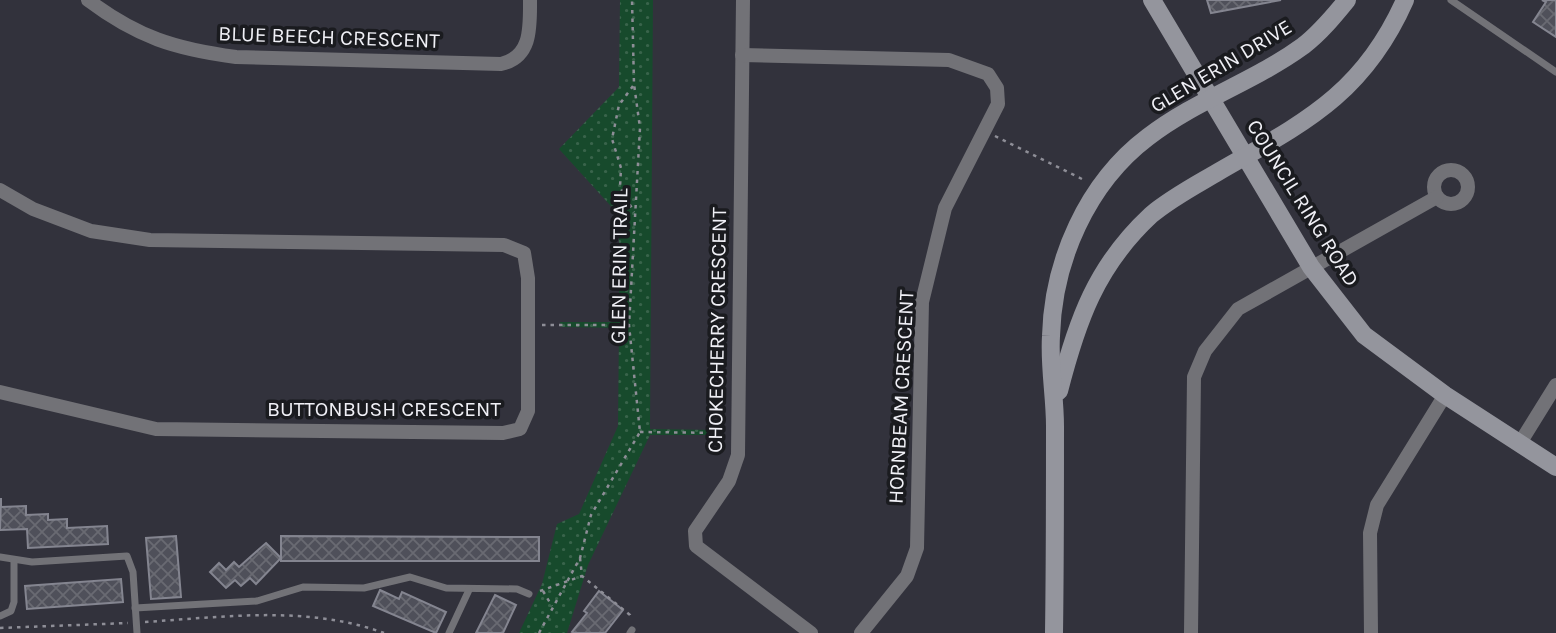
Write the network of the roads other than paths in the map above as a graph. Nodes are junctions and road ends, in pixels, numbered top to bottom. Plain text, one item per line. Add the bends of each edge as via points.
1 (88, 0) edge
2 (530, 0) edge
3 (743, 0) edge
4 (1152, 0) edge
5 (1348, 0) edge
6 (1405, 0) edge
7 (1451, 0) edge
8 (742, 55) junction
9 (1556, 72) edge
10 (1210, 97) junction
11 (1247, 156) junction
12 (0, 190) edge
13 (1437, 197) dead end
14 (1311, 267) junction
15 (1556, 385) edge
16 (0, 392) edge
17 (1445, 395) junction
18 (1055, 405) junction
19 (1520, 443) junction
20 (1556, 467) edge
21 (0, 557) edge
22 (13, 561) junction
23 (469, 590) junction
24 (529, 594) dead end
25 (135, 608) junction
26 (0, 616) edge
27 (137, 633) edge
28 (449, 633) edge
29 (811, 633) edge
30 (861, 633) edge
31 (1055, 633) edge
32 (1191, 633) edge
33 (1371, 633) edge

1 - 2 street, BLUE BEECH CRESCENT via 120,24 192,51 236,57 501,64 515,61 523,51 530,33
3 - 8 street, CHOKECHERRY CRESCENT
4 - 10 street, COUNCIL RING ROAD
5 - 10 street, GLEN ERIN DRIVE via 1303,46
6 - 11 street, GLEN ERIN DRIVE via 1375,55 1340,95
7 - 9 lane
8 - 29 street, CHOKECHERRY CRESCENT via 738,455 729,481 695,531 696,546
8 - 30 street, HORNBEAM CRESCENT via 949,60 988,74 997,88 998,104 945,208 922,302 917,548 907,576
10 - 11 street, COUNCIL RING ROAD
10 - 18 street, GLEN ERIN DRIVE via 1145,139 1118,164 1073,232 1053,305 1050,339
11 - 14 street, COUNCIL RING ROAD
11 - 18 street, GLEN ERIN DRIVE via 1153,213 1105,270 1079,320
12 - 16 street, BUTTONBUSH CRESCENT via 91,232 150,240 504,245 524,253 528,411 520,429 503,433 156,429
13 - 14 street
14 - 17 street, COUNCIL RING ROAD via 1364,335
14 - 32 street via 1238,309 1205,351 1194,377
15 - 19 street
17 - 19 street, COUNCIL RING ROAD
17 - 33 street via 1377,505 1370,533
18 - 31 street, GLEN ERIN DRIVE
19 - 20 street, COUNCIL RING ROAD
21 - 22 lane
22 - 25 lane via 127,556
22 - 26 lane via 14,602 11,611
23 - 24 lane via 517,589
23 - 25 lane via 410,577 363,588 310,586 257,601
23 - 28 lane
25 - 27 lane

